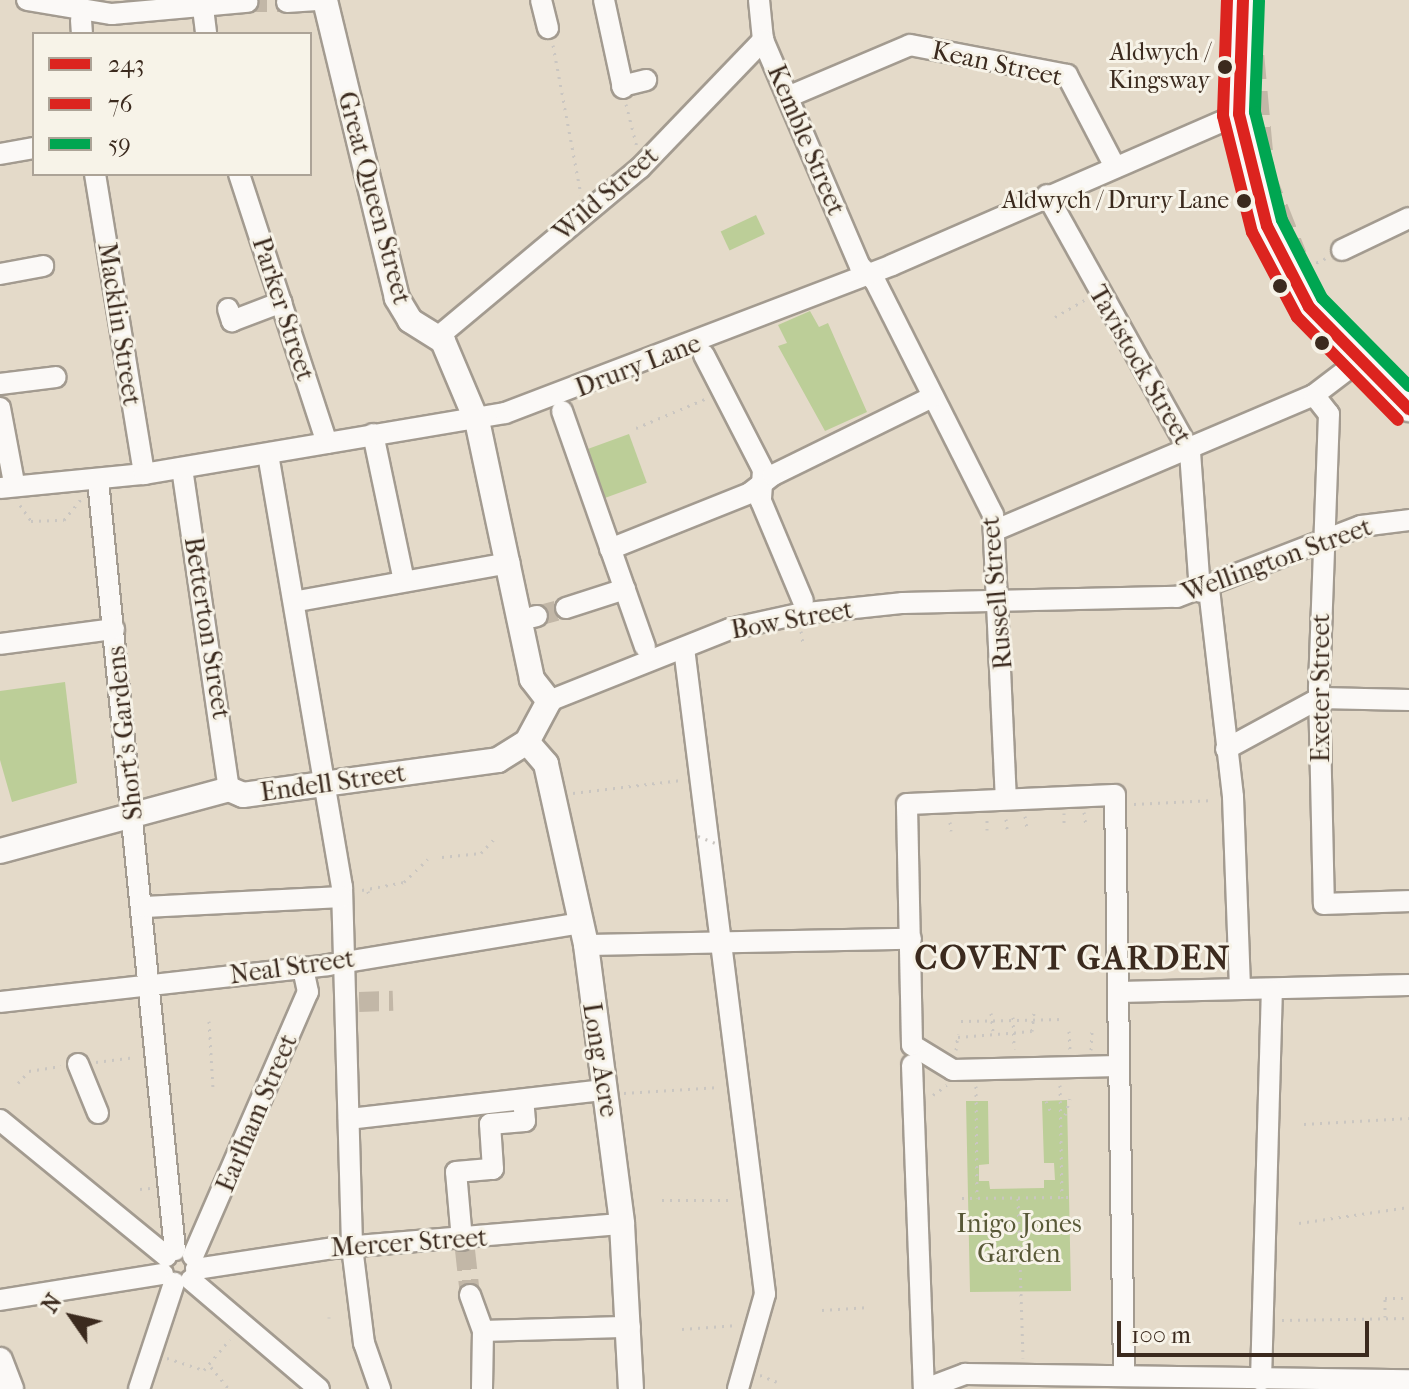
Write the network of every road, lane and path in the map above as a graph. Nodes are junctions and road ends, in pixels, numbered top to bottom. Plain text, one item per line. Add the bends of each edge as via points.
1 (27, 0) edge
2 (317, 0) edge
3 (325, 0) edge
4 (541, 0) edge
5 (604, 0) edge
6 (759, 0) edge
7 (1243, 0) edge
8 (247, 2) dead end
9 (287, 2) dead end
10 (207, 5) edge
11 (132, 7) edge
12 (548, 28) dead end
13 (206, 32) edge
14 (763, 40) junction
15 (556, 58) dead end
16 (646, 80) dead end
17 (622, 87) junction
18 (790, 96) junction
19 (1239, 114) junction
20 (32, 148) edge
21 (0, 154) edge
22 (648, 160) junction
23 (1114, 165) junction
24 (95, 176) edge
25 (240, 176) edge
26 (1047, 195) junction
27 (582, 202) dead end
28 (1406, 219) edge
29 (1338, 252) joint
30 (43, 266) dead end
31 (2, 274) edge
32 (868, 274) junction
33 (1291, 275) junction
34 (1097, 291) junction
35 (282, 302) junction
36 (1055, 317) dead end
37 (228, 319) dead end
38 (439, 336) junction
39 (704, 355) dead end
40 (1356, 363) junction
41 (56, 377) dead end
42 (10, 382) edge
43 (723, 391) junction
44 (1314, 395) junction
45 (932, 397) junction
46 (0, 408) edge
47 (1409, 409) edge
48 (562, 411) dead end
49 (475, 418) junction
50 (636, 428) dead end
51 (373, 434) junction
52 (327, 443) junction
53 (1190, 452) junction
54 (269, 460) dead end
55 (182, 468) junction
56 (144, 474) junction
57 (93, 481) junction
58 (764, 484) junction
59 (7, 485) edge
60 (21, 511) dead end
61 (1409, 520) edge
62 (996, 530) junction
63 (1322, 541) junction
64 (610, 549) junction
65 (510, 563) junction
66 (404, 581) junction
67 (625, 589) junction
68 (1204, 590) junction
69 (298, 601) junction
70 (803, 601) dead end
71 (1000, 601) junction
72 (566, 608) tunnel mouth
73 (114, 629) junction
74 (801, 631) dead end
75 (0, 644) edge
76 (803, 644) dead end
77 (645, 647) dead end
78 (684, 648) junction
79 (1320, 698) junction
80 (1409, 700) edge
81 (549, 701) junction
82 (527, 742) junction
83 (1313, 745) dead end
84 (1335, 746) dead end
85 (1226, 749) junction
86 (700, 777) junction
87 (328, 783) junction
88 (229, 789) junction
89 (566, 794) dead end
90 (1233, 797) junction
91 (1006, 799) junction
92 (130, 801) junction
93 (1115, 805) junction
94 (1064, 814) dead end
95 (950, 819) dead end
96 (1025, 821) dead end
97 (987, 823) dead end
98 (1064, 827) dead end
99 (1027, 828) dead end
100 (987, 830) dead end
101 (951, 831) dead end
102 (698, 836) dead end
103 (495, 838) dead end
104 (720, 845) dead end
105 (0, 851) edge
106 (442, 857) dead end
107 (428, 859) dead end
108 (368, 891) dead end
109 (347, 894) junction
110 (369, 898) dead end
111 (1409, 901) edge
112 (145, 907) junction
113 (584, 934) junction
114 (911, 939) junction
115 (721, 942) junction
116 (347, 960) junction
117 (303, 968) junction
118 (151, 985) junction
119 (1409, 985) edge
120 (1240, 987) junction
121 (1272, 990) junction
122 (1119, 992) junction
123 (0, 1002) edge
124 (991, 1013) dead end
125 (1034, 1013) dead end
126 (1013, 1019) junction
127 (1064, 1019) dead end
128 (992, 1020) junction
129 (1034, 1020) junction
130 (209, 1021) dead end
131 (961, 1021) dead end
132 (1092, 1030) dead end
133 (993, 1031) junction
134 (1014, 1031) junction
135 (1069, 1031) dead end
136 (1070, 1042) dead end
137 (1091, 1042) dead end
138 (1014, 1043) dead end
139 (956, 1047) dead end
140 (78, 1064) dead end
141 (1118, 1066) junction
142 (945, 1075) junction
143 (912, 1081) junction
144 (740, 1086) junction
145 (976, 1086) dead end
146 (1060, 1088) dead end
147 (213, 1089) dead end
148 (605, 1090) junction
149 (1070, 1099) dead end
150 (1046, 1101) dead end
151 (98, 1113) dead end
152 (488, 1114) junction
153 (1052, 1115) dead end
154 (1065, 1115) dead end
155 (1409, 1118) edge
156 (349, 1119) junction
157 (0, 1120) edge
158 (1304, 1124) dead end
159 (1074, 1197) dead end
160 (962, 1198) dead end
161 (977, 1198) junction
162 (1018, 1198) junction
163 (1062, 1198) junction
164 (662, 1200) dead end
165 (753, 1200) junction
166 (1409, 1207) edge
167 (1299, 1223) dead end
168 (622, 1224) junction
169 (464, 1243) junction
170 (352, 1247) junction
171 (180, 1267) junction
172 (470, 1295) tunnel mouth
173 (1409, 1298) edge
174 (0, 1300) edge
175 (870, 1307) dead end
176 (822, 1310) dead end
177 (1385, 1317) junction
178 (1409, 1318) edge
179 (1263, 1319) junction
180 (752, 1324) junction
181 (240, 1326) junction
182 (622, 1327) junction
183 (682, 1329) dead end
184 (483, 1331) junction
185 (152, 1353) junction
186 (0, 1360) edge
187 (211, 1366) junction
188 (1124, 1373) junction
189 (1023, 1374) junction
190 (1409, 1380) edge
191 (1253, 1382) edge
192 (11, 1389) edge
193 (139, 1389) edge
194 (229, 1389) edge
195 (319, 1389) edge
196 (380, 1389) edge
197 (482, 1389) edge
198 (631, 1389) edge
199 (738, 1389) edge
200 (924, 1389) edge

1 - 11 street
2 - 9 street
3 - 38 main road, Great Queen Street via 397,298 410,320
4 - 12 street
5 - 17 street
6 - 14 street, Kemble Street
7 - 19 main road
8 - 10 street
10 - 11 street
10 - 13 street
14 - 18 street, Kemble Street
14 - 22 street, Wild Street
15 - 27 path
16 - 17 street
17 - 22 path via 635,142
18 - 23 street, Kean Street via 910,45 1067,75
18 - 32 street, Kemble Street
19 - 23 street, Drury Lane
19 - 33 main road via 1252,185
20 - 21 street
22 - 38 street, Wild Street
23 - 26 street, Drury Lane
24 - 56 street, Macklin Street
25 - 35 street, Parker Street
26 - 32 street, Drury Lane
26 - 34 street, Tavistock Street
28 - 29 street
29 - 33 path
30 - 31 street
32 - 45 street, Russell Street
32 - 49 street, Drury Lane via 556,398
33 - 40 main road
34 - 36 path
34 - 53 street, Tavistock Street
35 - 37 street
35 - 52 street, Parker Street
38 - 49 main road
39 - 43 street
40 - 44 street
40 - 47 main road
41 - 42 street
43 - 50 path
43 - 58 street
44 - 53 street
44 - 63 street, Exeter Street via 1329,414
45 - 58 street
45 - 62 street, Russell Street via 982,485
46 - 59 street
48 - 64 street
49 - 51 street, Drury Lane
49 - 65 main road
51 - 52 street, Drury Lane
51 - 66 street
52 - 55 street, Drury Lane
53 - 62 street
53 - 68 street, Tavistock Street
54 - 69 street
55 - 56 street, Drury Lane
55 - 88 street, Betterton Street
56 - 57 street, Drury Lane
57 - 59 street, Drury Lane
57 - 60 path via 64,520 31,521
57 - 73 street, Short's Gardens
58 - 64 street
58 - 70 street via 761,501
61 - 63 street, Wellington Street
62 - 71 street, Russell Street
63 - 68 street, Wellington Street
63 - 79 street, Exeter Street
64 - 67 street
65 - 66 street
65 - 81 main road via 532,679
66 - 69 street
67 - 72 street
67 - 77 street
68 - 71 street, Wellington Street
68 - 85 street, Tavistock Street
69 - 87 street
71 - 78 street, Bow Street via 805,613 730,629
71 - 91 street, Russell Street
73 - 75 street
73 - 92 street, Short's Gardens
74 - 76 path
78 - 81 street, Bow Street
78 - 86 street
79 - 80 street
79 - 85 street
79 - 111 street, Exeter Street via 1324,904
81 - 82 main road
82 - 87 main road, Endell Street via 498,760
82 - 113 main road, Long Acre via 546,764
83 - 84 path, bridge
85 - 90 street, Tavistock Street
86 - 89 path
86 - 115 street
87 - 88 main road, Endell Street via 243,795
87 - 109 street
88 - 92 main road, Endell Street
90 - 93 path
90 - 120 street, Tavistock Street
91 - 93 street via 1115,795
91 - 114 street via 907,804
92 - 105 main road, Endell Street
92 - 112 street, Short's Gardens
93 - 122 street
94 - 98 path
95 - 101 path
96 - 99 path
97 - 100 path
102 - 104 path, bridge
103 - 106 path via 481,853
107 - 109 path via 404,882
108 - 110 path
109 - 112 street
109 - 116 street
112 - 118 street, Short's Gardens
113 - 115 street, Neal Street
113 - 116 street, Neal Street
113 - 148 main road, Long Acre
114 - 115 street, Neal Street
114 - 142 street via 912,1045
115 - 144 street
116 - 117 street, Neal Street
116 - 156 street via 354,1002
117 - 118 street, Neal Street
117 - 171 street, Earlham Street via 308,992
118 - 123 street, Neal Street
118 - 171 street, Short's Gardens
119 - 121 street
120 - 121 street
120 - 122 street
121 - 179 street
122 - 141 street
124 - 128 path
125 - 129 path
126 - 128 path
126 - 129 path
126 - 134 path
127 - 129 path
128 - 131 path
128 - 133 path
129 - 134 path via 1032,1031
130 - 147 path
132 - 137 path
133 - 134 path
133 - 139 path via 958,1036
134 - 138 path
135 - 136 path
140 - 151 street
141 - 142 street
141 - 188 street
142 - 143 street
142 - 143 path via 943,1094
143 - 200 street
144 - 148 path
144 - 165 street
145 - 161 path
146 - 163 path
148 - 152 street via 523,1100
148 - 168 main road, Long Acre
149 - 154 path
150 - 153 path
152 - 156 street
152 - 169 street via 493,1169 456,1172
155 - 158 path
156 - 170 street
157 - 171 street
159 - 163 path
160 - 161 path
161 - 162 path
162 - 163 path
162 - 189 path
164 - 165 path
165 - 180 street via 765,1294
166 - 167 path
168 - 169 street, Mercer Street
168 - 182 main road, Long Acre
169 - 170 street, Mercer Street
170 - 171 street, Mercer Street
170 - 196 street via 364,1343
171 - 174 street, Mercer Street
171 - 181 street
171 - 185 street, Earlham Street
172 - 184 street
173 - 177 path via 1385,1298
175 - 176 path
177 - 178 path
177 - 179 path
179 - 191 street
180 - 183 path
180 - 199 street
181 - 187 path
181 - 195 street
182 - 184 street
182 - 198 main road, Long Acre
184 - 197 street
185 - 187 path
185 - 193 street, Earlham Street
186 - 192 main road
187 - 194 path
188 - 189 street
188 - 191 street
189 - 200 street via 954,1375
190 - 191 street

